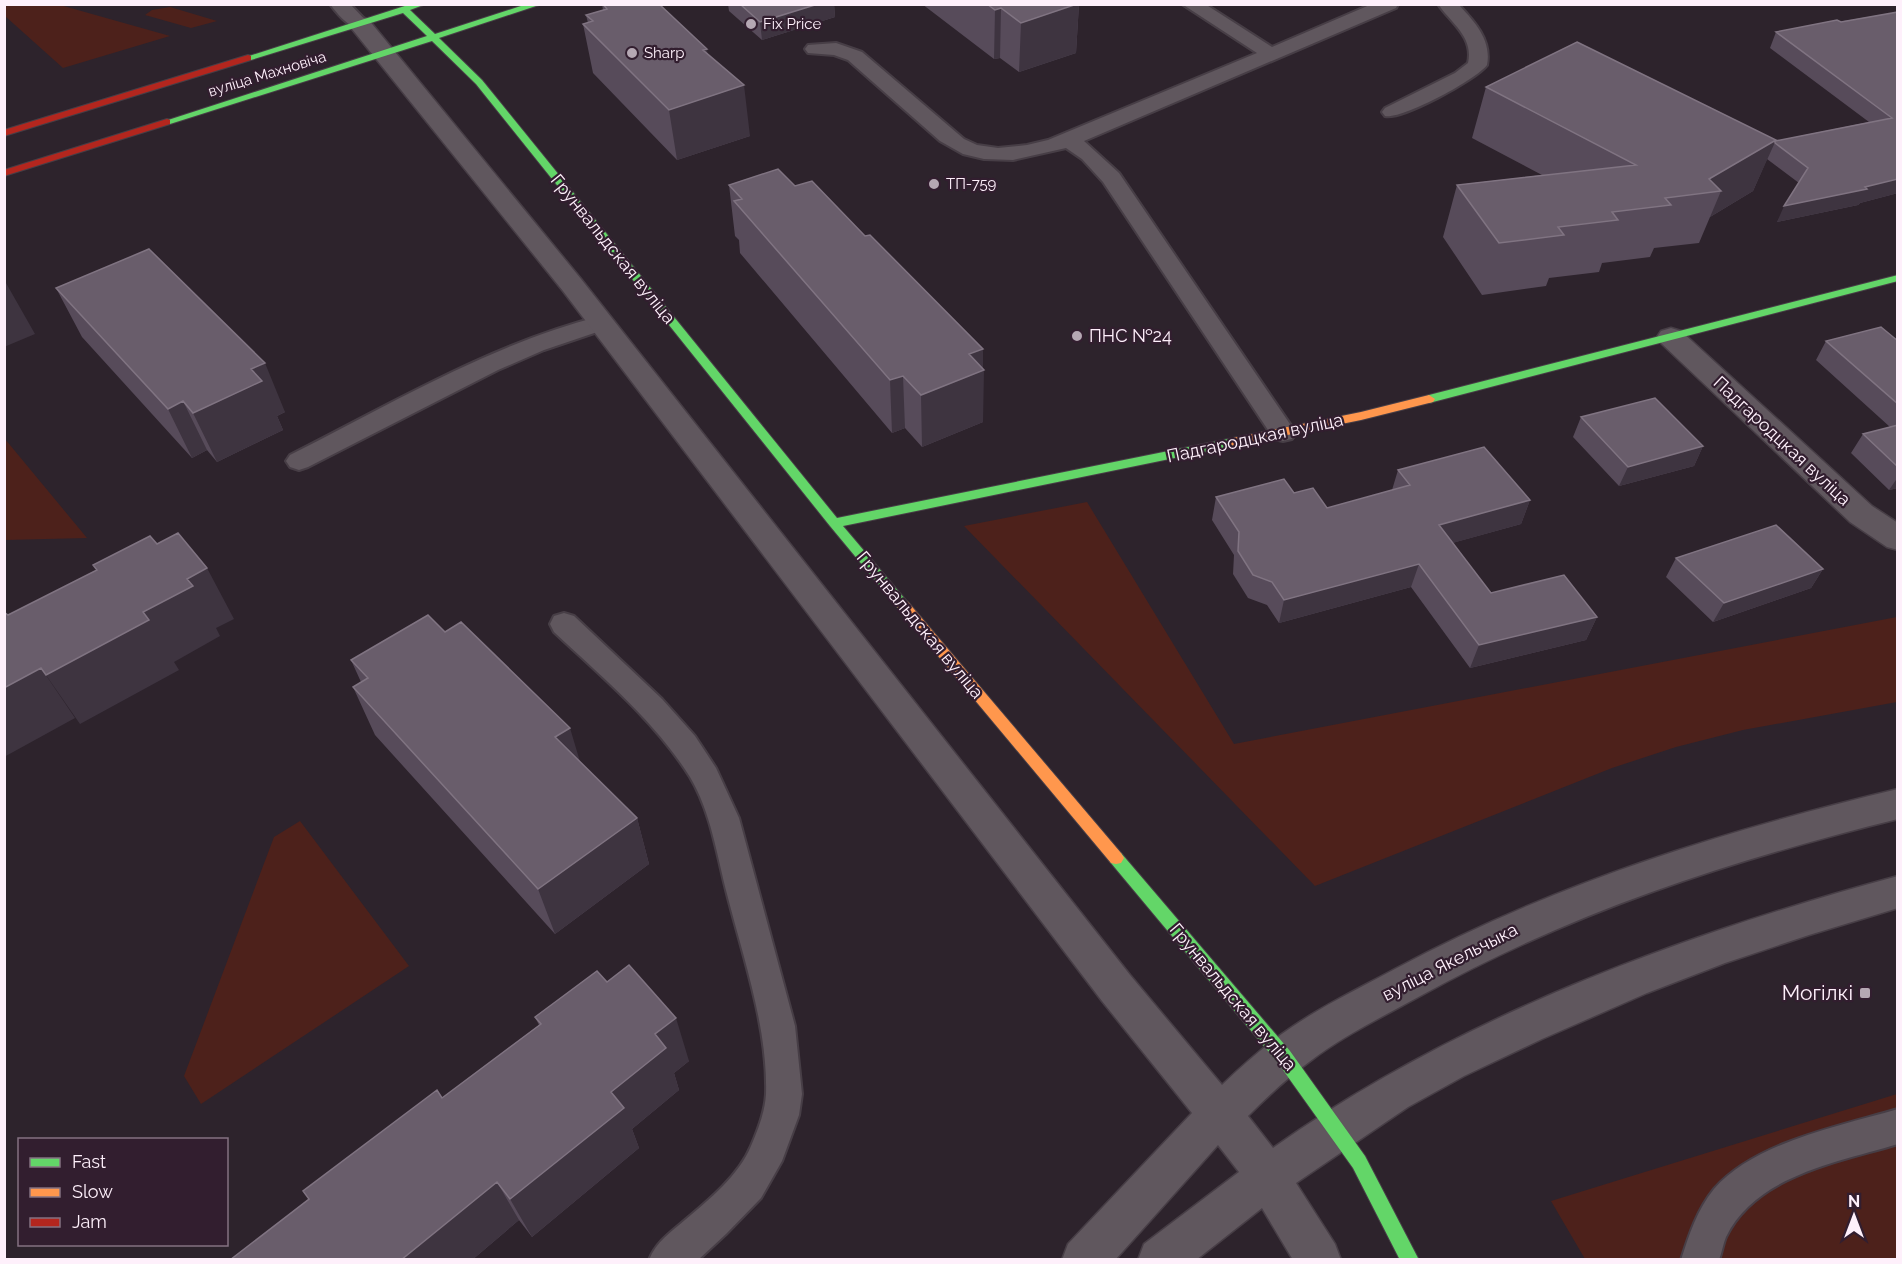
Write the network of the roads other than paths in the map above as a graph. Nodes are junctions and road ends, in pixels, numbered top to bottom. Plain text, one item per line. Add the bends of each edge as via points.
1 (339, 4) edge
2 (538, 4) edge
3 (1191, 4) edge
4 (1389, 4) edge
5 (1447, 4) edge
6 (408, 6) edge
7 (360, 24) junction
8 (436, 38) junction
9 (815, 49) dead end
10 (385, 54) junction
11 (1271, 54) junction
12 (1392, 112) dead end
13 (4, 133) edge
14 (1069, 140) junction
15 (4, 173) edge
16 (1898, 278) edge
17 (601, 323) junction
18 (1671, 337) junction
19 (1283, 433) junction
20 (299, 461) dead end
21 (834, 523) junction
22 (1898, 539) edge
23 (564, 624) dead end
24 (1898, 804) edge
25 (1898, 892) edge
26 (1284, 1057) junction
27 (1219, 1113) junction
28 (1898, 1126) edge
29 (1337, 1129) junction
30 (1268, 1177) junction
31 (668, 1260) edge
32 (1084, 1260) edge
33 (1160, 1260) edge
34 (1319, 1260) edge
35 (1410, 1260) edge
36 (1700, 1260) edge

1 - 7 lane
2 - 8 street, вуліца Махновіча
3 - 11 lane
4 - 11 lane
5 - 12 lane via 1475,40 1477,65 1462,77
6 - 7 street, вуліца Махновіча
6 - 8 street, Грунвальдская вуліца
7 - 10 street
7 - 13 street, вуліца Махновіча
8 - 10 street, вуліца Махновіча
8 - 21 street, Грунвальдская вуліца via 479,82
9 - 14 lane via 836,48 855,56 950,138 968,148 1012,154
10 - 15 street, вуліца Махновіча
10 - 17 street
11 - 14 lane
14 - 19 lane via 1111,178
16 - 18 street, Падгародцкая вуліца
17 - 20 lane via 489,365
17 - 27 street via 1116,988
18 - 19 street, Падгародцкая вуліца
18 - 22 street, Падгародцкая вуліца via 1861,514
19 - 21 street, Падгародцкая вуліца
21 - 26 street, Грунвальдская вуліца
23 - 31 lane via 659,717 698,764 711,788 723,818 778,1026 784,1094 781,1115 764,1161 730,1204
24 - 26 street, вуліца Якельчыка via 1724,849 1551,911 1469,948 1399,986
25 - 29 street via 1728,944 1583,1001 1455,1059
26 - 27 street, вуліца Якельчыка
26 - 29 street, Грунвальдская вуліца
27 - 30 street
27 - 32 street, вуліца Якельчыка
28 - 36 lane via 1786,1161 1758,1175 1735,1192 1716,1216
29 - 30 street
29 - 35 street, Грунвальдская вуліца via 1380,1199
30 - 33 street
30 - 34 street

